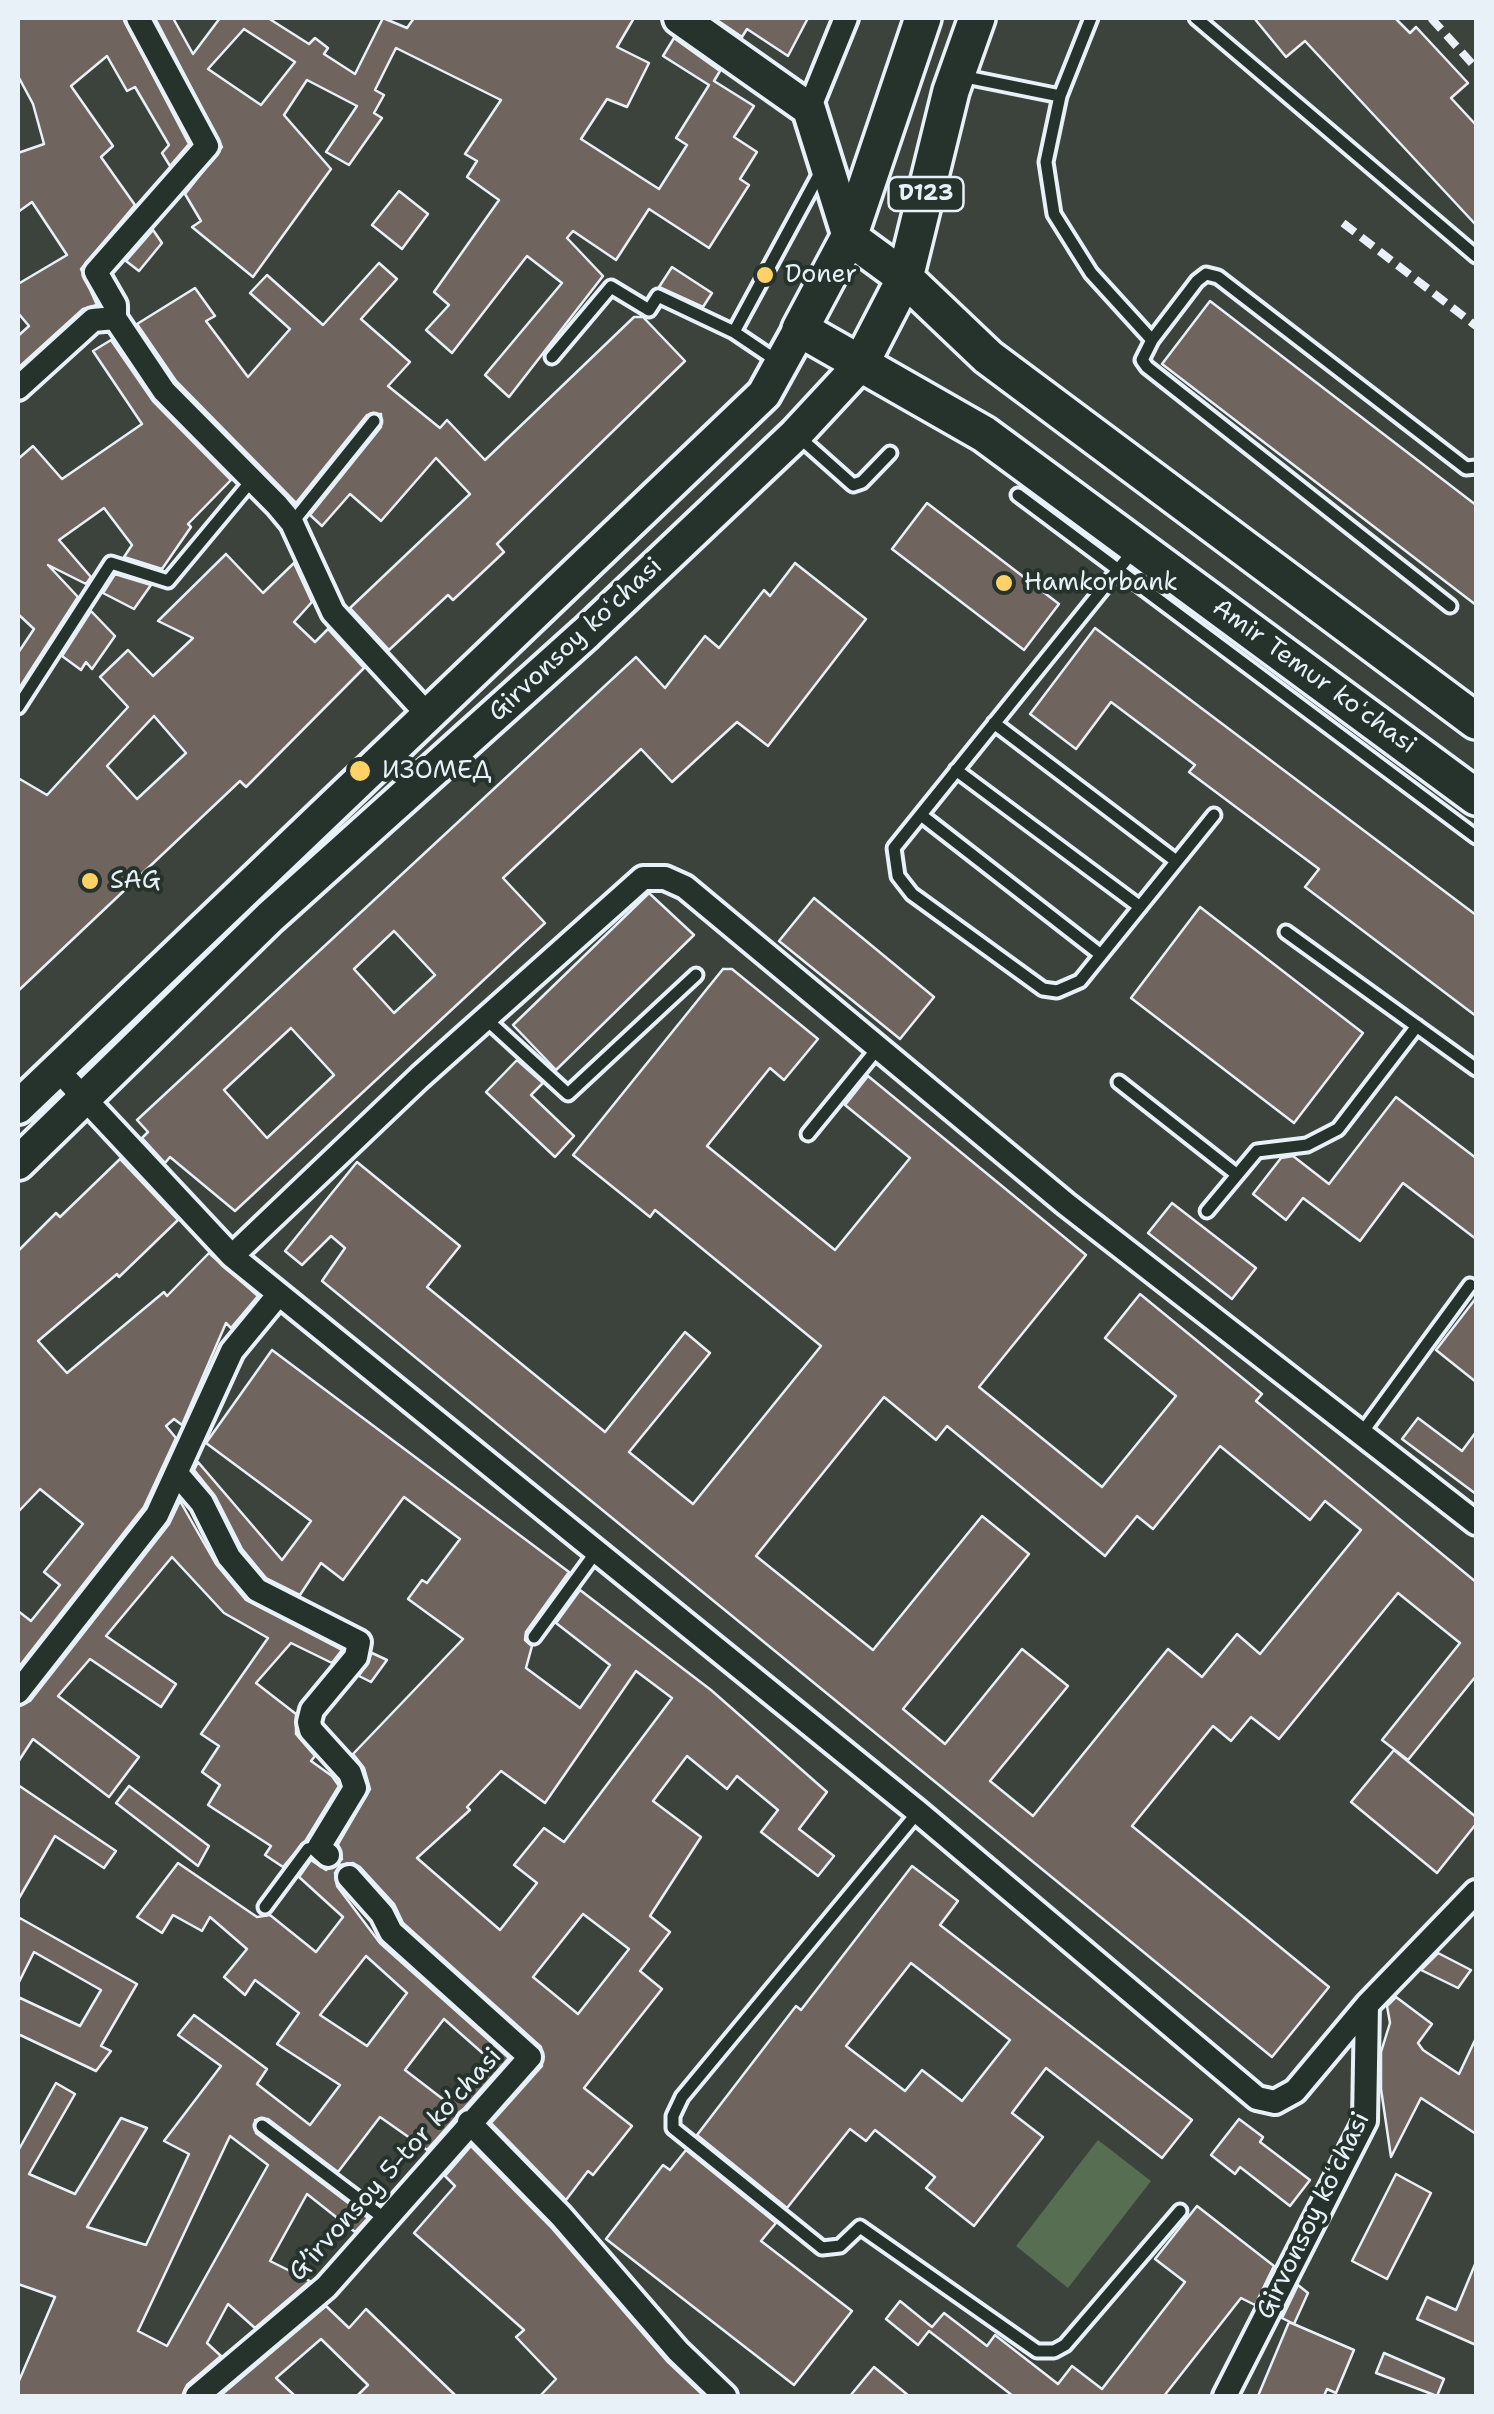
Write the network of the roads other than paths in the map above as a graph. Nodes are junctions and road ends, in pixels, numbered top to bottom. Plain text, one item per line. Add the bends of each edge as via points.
1 (138, 18) edge
2 (680, 18) edge
3 (846, 18) edge
4 (923, 18) edge
5 (977, 18) edge
6 (1091, 18) edge
7 (1196, 18) edge
8 (956, 75) junction
9 (1060, 96) junction
10 (809, 109) junction
11 (826, 163) junction
12 (849, 237) junction
13 (1476, 256) edge
14 (905, 278) junction
15 (115, 318) junction
16 (800, 329) junction
17 (734, 332) junction
18 (1152, 340) junction
19 (552, 357) dead end
20 (781, 364) junction
21 (860, 365) junction
22 (18, 388) edge
23 (374, 421) dead end
24 (796, 434) junction
25 (890, 453) dead end
26 (1476, 467) edge
27 (252, 480) junction
28 (1018, 496) dead end
29 (292, 523) junction
30 (1126, 559) junction
31 (1450, 606) dead end
32 (18, 706) edge
33 (428, 715) junction
34 (1476, 722) edge
35 (994, 723) junction
36 (956, 770) junction
37 (1476, 797) edge
38 (921, 815) junction
39 (1214, 815) dead end
40 (1476, 837) edge
41 (1176, 861) junction
42 (1140, 907) junction
43 (1286, 932) dead end
44 (1101, 955) junction
45 (696, 974) dead end
46 (486, 1018) junction
47 (1417, 1026) junction
48 (878, 1048) junction
49 (57, 1069) junction
50 (1476, 1069) edge
51 (1119, 1082) dead end
52 (84, 1099) junction
53 (18, 1107) edge
54 (808, 1134) dead end
55 (18, 1163) edge
56 (1236, 1174) junction
57 (1207, 1211) dead end
58 (232, 1256) junction
59 (1470, 1285) dead end
60 (278, 1295) junction
61 (1361, 1434) junction
62 (178, 1476) junction
63 (1476, 1523) edge
64 (596, 1552) junction
65 (534, 1637) dead end
66 (18, 1692) edge
67 (918, 1812) junction
68 (323, 1851) joint
69 (349, 1877) dead end
70 (1476, 1892) edge
71 (265, 1907) dead end
72 (1367, 2005) junction
73 (469, 2122) junction
74 (262, 2126) dead end
75 (1180, 2211) dead end
76 (384, 2220) junction
77 (197, 2396) edge
78 (724, 2396) edge
79 (1225, 2396) edge

1 - 15 street via 207,146 96,272
2 - 10 main road
3 - 10 street
4 - 12 main road, Girvonsoy koʻchasi / D123
5 - 8 main road, Girvonsoy koʻchasi / D123
6 - 9 lane
7 - 13 lane
8 - 9 lane
8 - 14 main road, Girvonsoy koʻchasi / D123
9 - 18 lane via 1046,162 1054,214 1091,273
10 - 11 main road
11 - 12 main road
11 - 17 lane
12 - 14 main road
12 - 16 main road, Girvonsoy koʻchasi / D123
14 - 21 main road, Girvonsoy koʻchasi / D123
14 - 34 main road via 988,357
15 - 22 street via 93,320
15 - 27 street via 164,390
16 - 20 main road, Girvonsoy koʻchasi
16 - 21 main road, Amir Temur koʻchasi
17 - 19 lane via 658,296 649,310 611,286
17 - 20 lane
18 - 26 lane via 1197,280 1218,277 1466,468
18 - 31 lane via 1142,360 1147,367
20 - 33 main road, Girvonsoy koʻchasi via 764,394
21 - 24 main road, Girvonsoy koʻchasi
21 - 30 main road, Amir Temur koʻchasi via 984,434
23 - 29 lane
24 - 25 lane via 852,485
24 - 52 main road, Girvonsoy koʻchasi via 270,918
27 - 29 street
27 - 32 lane via 168,581 110,563
28 - 30 lane
29 - 33 street via 333,612
30 - 35 lane
30 - 37 main road, Amir Temur koʻchasi
30 - 40 lane
33 - 49 main road, Girvonsoy koʻchasi
35 - 36 lane
35 - 41 lane
36 - 38 lane
36 - 42 lane
38 - 44 lane
38 - 44 lane via 894,848 898,876 912,894 1044,989 1080,980
39 - 41 lane
41 - 42 lane
42 - 44 lane
43 - 47 lane
45 - 46 lane via 568,1094
46 - 48 street via 643,878 665,878 686,887
46 - 58 street
47 - 50 lane
47 - 56 lane via 1338,1129 1307,1145 1257,1151
48 - 54 lane
48 - 61 street
49 - 52 street
49 - 53 main road, Girvonsoy koʻchasi
51 - 56 lane
52 - 55 main road, Girvonsoy koʻchasi
52 - 58 street
56 - 57 lane
58 - 60 street
59 - 61 lane
60 - 62 street via 232,1351
60 - 64 street
61 - 63 street
62 - 66 street via 157,1516
62 - 68 street via 257,1590 358,1642 356,1656 309,1722 356,1788
64 - 65 lane
64 - 67 street
67 - 72 street via 1257,2098 1275,2102 1295,2090
67 - 75 lane via 682,2097 674,2128 822,2248 840,2246 860,2227 1037,2352 1065,2345
68 - 71 lane via 308,1849
69 - 73 street, Gʼirvonsoy 5-tor koʼchasi via 390,1932 529,2054 501,2094
70 - 72 street
72 - 79 street, Girvonsoy koʻchasi via 1365,2121
73 - 76 street, Gʼirvonsoy 5-tor koʼchasi
73 - 78 street
74 - 76 lane
76 - 77 street, Gʼirvonsoy 5-tor koʼchasi via 326,2287

